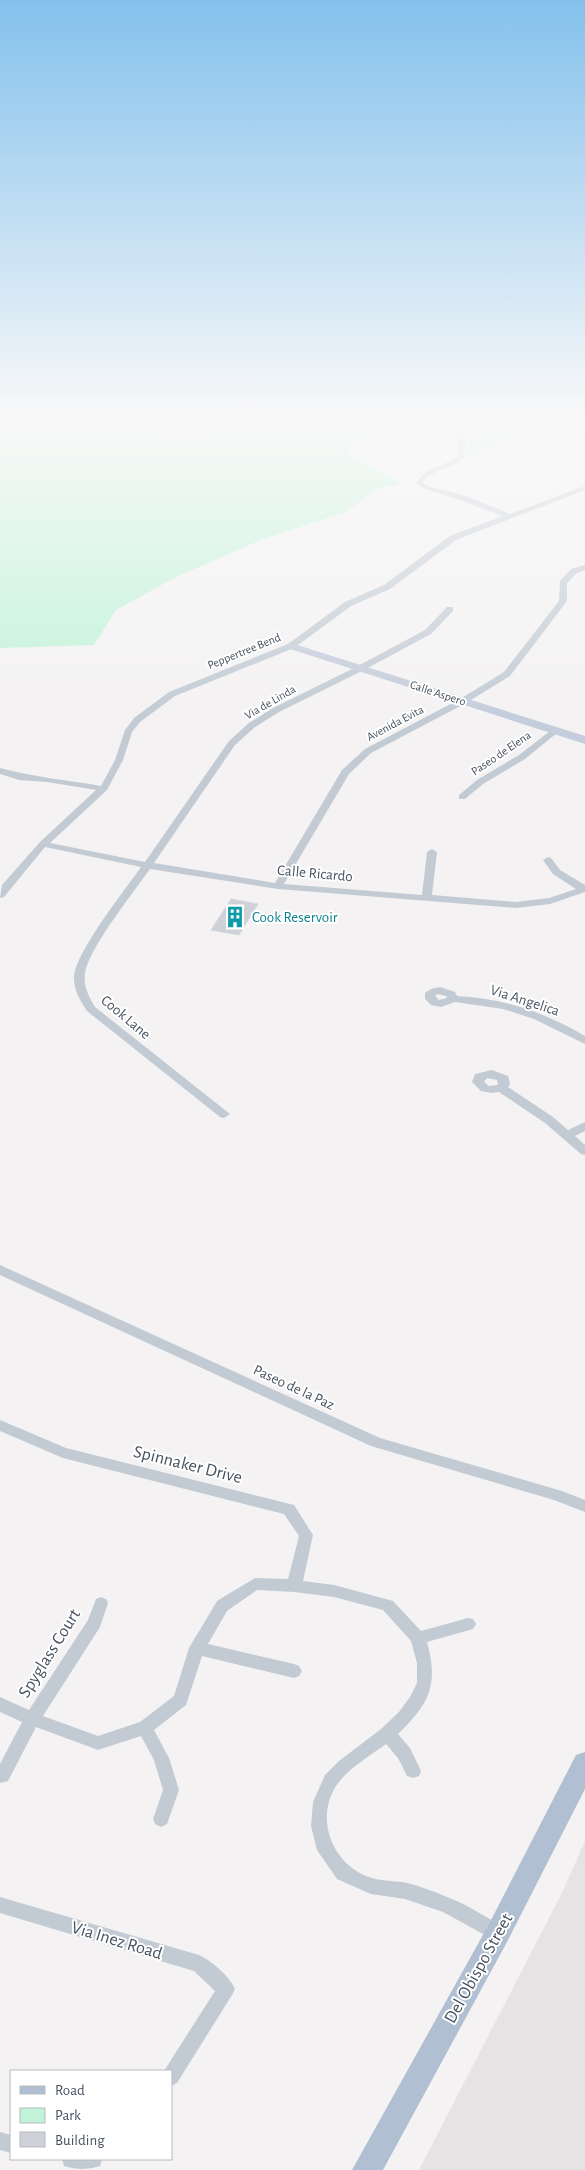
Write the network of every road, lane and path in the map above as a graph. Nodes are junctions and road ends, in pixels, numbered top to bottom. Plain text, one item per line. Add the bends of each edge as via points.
1 (503, 518) edge
2 (585, 567) edge
3 (450, 608) dead end
4 (291, 646) junction
5 (359, 669) junction
6 (463, 701) junction
7 (554, 731) junction
8 (585, 740) edge
9 (0, 771) edge
10 (103, 789) junction
11 (462, 797) dead end
12 (43, 844) junction
13 (432, 852) dead end
14 (548, 860) dead end
15 (146, 865) junction
16 (278, 886) junction
17 (585, 889) edge
18 (0, 895) edge
19 (427, 898) junction
20 (452, 999) dead end
21 (585, 1041) edge
22 (501, 1088) dead end
23 (224, 1114) dead end
24 (585, 1126) edge
25 (567, 1135) junction
26 (585, 1151) edge
27 (0, 1270) edge
28 (0, 1425) edge
29 (585, 1506) edge
30 (294, 1586) junction
31 (101, 1604) dead end
32 (468, 1624) dead end
33 (418, 1638) junction
34 (198, 1648) junction
35 (294, 1671) dead end
36 (0, 1704) edge
37 (32, 1720) junction
38 (145, 1728) junction
39 (387, 1734) junction
40 (585, 1763) edge
41 (413, 1771) dead end
42 (2, 1776) dead end
43 (161, 1819) dead end
44 (0, 1905) edge
45 (498, 1933) junction
46 (172, 2075) edge
47 (367, 2170) edge

1 - 4 street, Peppertree Bend via 453,538 387,587 348,604
2 - 6 street, Avenida Evita via 563,583 563,601 506,674
3 - 5 street, Via de Linda via 428,632
4 - 5 street, Calle Aspero
4 - 10 street, Peppertree Bend via 172,694 150,709 128,732 119,760
5 - 6 street, Calle Aspero
5 - 15 street, Via de Linda via 276,710 232,743
6 - 7 street, Calle Aspero
6 - 16 street, Avenida Evita via 368,751 345,772
7 - 8 street, Calle Aspero
7 - 11 street, Paseo de Elena
9 - 10 street via 18,777
10 - 12 street, Peppertree Bend
12 - 15 street, Calle Ricardo
12 - 18 street, Peppertree Bend
13 - 19 street
14 - 17 street via 556,872
15 - 16 street, Calle Ricardo
15 - 23 street, Cook Lane via 88,951 78,975 81,993 96,1015
16 - 19 street, Calle Ricardo
17 - 19 street, Calle Ricardo via 550,902 516,905
20 - 21 street, Via Angelica via 472,999 512,1008 550,1022
22 - 25 street
24 - 25 street
25 - 26 street
27 - 29 street, Paseo de la Paz via 376,1442
28 - 30 street, Spinnaker Drive via 63,1453 289,1509 306,1535
30 - 33 street via 334,1591 388,1605
30 - 34 street via 255,1584 222,1606
31 - 37 street, Spyglass Court via 95,1622
32 - 33 street
33 - 39 street via 425,1662 425,1683 410,1710
34 - 35 street
34 - 38 street via 180,1700
36 - 37 street
37 - 38 street via 98,1743
37 - 42 street, Spyglass Court
38 - 43 street via 171,1790
39 - 41 street via 404,1753
39 - 45 street via 331,1780 321,1802 319,1818 325,1850 343,1873 371,1886 405,1891 446,1906
40 - 45 main road, Del Obispo Street
44 - 46 street, Via Inez Road via 199,1964 226,1989
45 - 47 main road, Del Obispo Street

